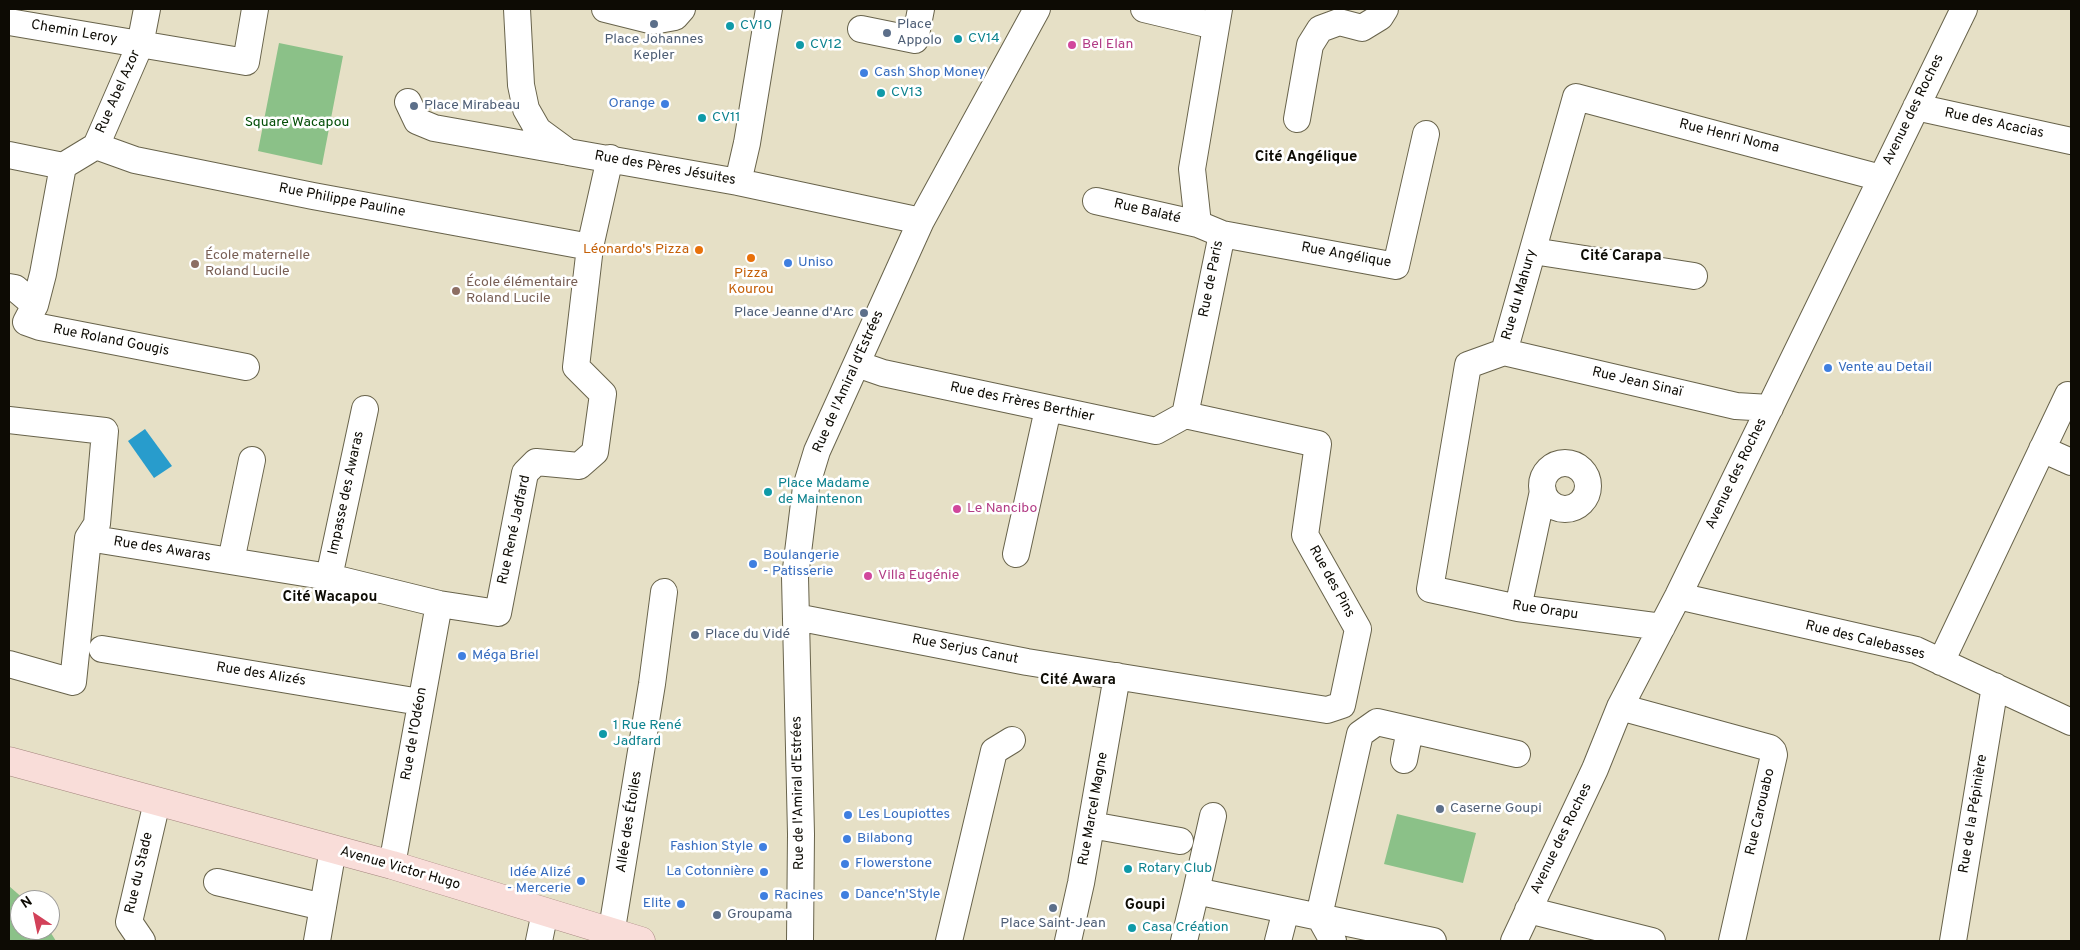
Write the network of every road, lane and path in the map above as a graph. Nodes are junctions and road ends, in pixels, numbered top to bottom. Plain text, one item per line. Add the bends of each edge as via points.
1 (146, 9) edge
2 (255, 9) edge
3 (517, 9) edge
4 (605, 9) edge
5 (682, 9) edge
6 (770, 9) edge
7 (921, 9) edge
8 (1037, 9) edge
9 (1144, 9) edge
10 (1385, 9) edge
11 (1964, 9) edge
12 (1217, 17) edge
13 (9, 22) edge
14 (861, 29) dead end
15 (140, 45) junction
16 (1576, 98) joint
17 (408, 102) dead end
18 (1916, 107) junction
19 (1297, 119) dead end
20 (1426, 134) dead end
21 (2071, 141) edge
22 (96, 146) junction
23 (568, 152) junction
24 (9, 155) edge
25 (610, 158) junction
26 (63, 166) junction
27 (1882, 178) junction
28 (738, 182) junction
29 (1096, 201) dead end
30 (921, 221) junction
31 (1198, 224) junction
32 (1222, 234) junction
33 (590, 247) junction
34 (1533, 251) junction
35 (1694, 276) dead end
36 (9, 288) edge
37 (35, 305) junction
38 (1504, 352) junction
39 (857, 364) junction
40 (246, 367) dead end
41 (2071, 396) edge
42 (1048, 408) junction
43 (1770, 408) junction
44 (364, 410) dead end
45 (1185, 415) junction
46 (9, 420) edge
47 (2042, 449) junction
48 (252, 460) dead end
49 (2071, 462) edge
50 (1543, 491) dead end
51 (88, 538) junction
52 (1016, 554) dead end
53 (231, 561) junction
54 (329, 577) junction
55 (1430, 588) joint
56 (664, 592) dead end
57 (1678, 596) junction
58 (438, 604) junction
59 (1518, 608) junction
60 (796, 617) junction
61 (1662, 627) junction
62 (102, 649) dead end
63 (1941, 662) junction
64 (9, 664) edge
65 (1117, 676) junction
66 (1996, 686) junction
67 (420, 702) junction
68 (1342, 704) joint
69 (1620, 706) junction
70 (2071, 722) edge
71 (1410, 730) junction
72 (1012, 740) dead end
73 (1517, 754) dead end
74 (1404, 760) dead end
75 (9, 761) edge
76 (157, 802) junction
77 (1213, 816) dead end
78 (1091, 825) junction
79 (1180, 841) dead end
80 (333, 849) junction
81 (392, 865) junction
82 (217, 882) dead end
83 (1196, 891) junction
84 (323, 907) junction
85 (1286, 910) junction
86 (1528, 910) junction
87 (545, 912) junction
88 (1318, 916) junction
89 (611, 937) edge
90 (142, 941) edge
91 (317, 941) edge
92 (539, 941) edge
93 (641, 941) edge
94 (800, 941) edge
95 (949, 941) edge
96 (1068, 941) edge
97 (1184, 941) edge
98 (1278, 941) edge
99 (1333, 941) edge
100 (1433, 941) edge
101 (1514, 941) edge
102 (1652, 941) edge
103 (1732, 941) edge
104 (1953, 941) edge

1 - 15 street, Rue Abel Azor
2 - 15 street, Chemin Leroy via 246,62
3 - 23 street, Rue des Pères Jésuites via 521,85 526,109 538,130
4 - 5 street via 652,21 675,17
6 - 28 street
7 - 14 street via 915,40
8 - 30 street, Rue de l'Amiral d'Estrées
9 - 12 street
10 - 19 street via 1380,17 1362,28 1339,22 1320,29 1310,45
11 - 18 street, Avenue des Roches
12 - 31 street, Rue de Paris via 1192,169
13 - 15 street, Chemin Leroy
15 - 22 street, Rue Abel Azor
16 - 27 street, Rue Henri Noma
16 - 34 street, Rue du Mahury
17 - 23 street via 417,121 434,128
18 - 21 street, Rue des Acacias
18 - 27 street, Avenue des Roches
20 - 32 street, Rue Angélique via 1396,266
22 - 26 street, Rue Abel Azor
22 - 33 street, Rue Philippe Pauline via 135,160
23 - 25 street, Rue des Pères Jésuites
24 - 26 street
25 - 28 street, Rue des Pères Jésuites
25 - 33 street, Rue René Jadfard
26 - 37 street
27 - 43 street, Avenue des Roches
28 - 30 street, Rue des Pères Jésuites
29 - 31 street, Rue Balaté
30 - 39 street, Rue de l'Amiral d'Estrées
31 - 32 street, Rue de Paris
32 - 45 street, Rue de Paris
33 - 58 street, Rue René Jadfard via 576,367 603,394 595,452 579,466 536,462 525,472 498,613
34 - 35 street
34 - 38 street, Rue du Mahury
36 - 37 street via 15,288
37 - 40 street, Rue Roland Gougis via 26,322 40,328
38 - 43 street, Rue Jean Sinaï via 1736,406
38 - 55 street, Rue du Mahury via 1468,365
39 - 42 street, Rue des Frères Berthier via 883,374
39 - 60 street, Rue de l'Amiral d'Estrées via 817,451 806,487 795,576
41 - 47 street via 2068,395
42 - 45 street, Rue des Frères Berthier via 1156,431
42 - 52 street
43 - 57 street, Avenue des Roches
44 - 54 street, Impasse des Awaras
45 - 68 street, Rue des Pins via 1318,444 1305,535 1358,629
46 - 51 street, Rue des Awaras via 105,431 97,524
47 - 49 street
47 - 63 street
48 - 53 street
50 - 59 street
51 - 53 street, Rue des Awaras
51 - 64 street via 73,682
53 - 54 street, Rue des Awaras
54 - 58 street, Rue des Awaras
55 - 59 street, Rue Orapu
56 - 89 street, Allée des Étoiles
57 - 61 street, Avenue des Roches
57 - 63 street, Rue des Calebasses via 1916,650
58 - 67 street, Rue de l'Odéon
59 - 61 street, Rue Orapu
60 - 65 street, Rue Serjus Canut via 1027,662
60 - 94 street, Rue de l'Amiral d'Estrées
61 - 69 street, Avenue des Roches
62 - 67 street, Rue des Alizés
63 - 66 street, Rue des Calebasses
65 - 68 street, Rue Serjus Canut via 1327,710
65 - 78 street, Rue Marcel Magne
66 - 70 street, Rue des Calebasses
66 - 104 street, Rue de la Pépinière
67 - 81 street, Rue de l'Odéon
69 - 86 street, Avenue des Roches via 1595,770
69 - 103 street, Rue Carouabo via 1773,751
71 - 73 street
71 - 74 street
71 - 88 street via 1378,722 1360,734
72 - 95 street via 994,751
75 - 76 main road, Avenue Victor Hugo
76 - 80 main road, Avenue Victor Hugo
76 - 90 street, Rue du Stade via 129,922
77 - 83 street
78 - 79 street
78 - 96 street, Rue Marcel Magne
80 - 81 main road, Avenue Victor Hugo
80 - 84 street
81 - 87 main road, Avenue Victor Hugo
82 - 84 street
83 - 85 street
83 - 97 street
84 - 91 street
85 - 88 street
85 - 98 street
86 - 101 street, Avenue des Roches
86 - 102 street
87 - 89 main road, Avenue Victor Hugo
87 - 92 street
88 - 99 street
88 - 100 street
89 - 93 main road, Avenue Victor Hugo

